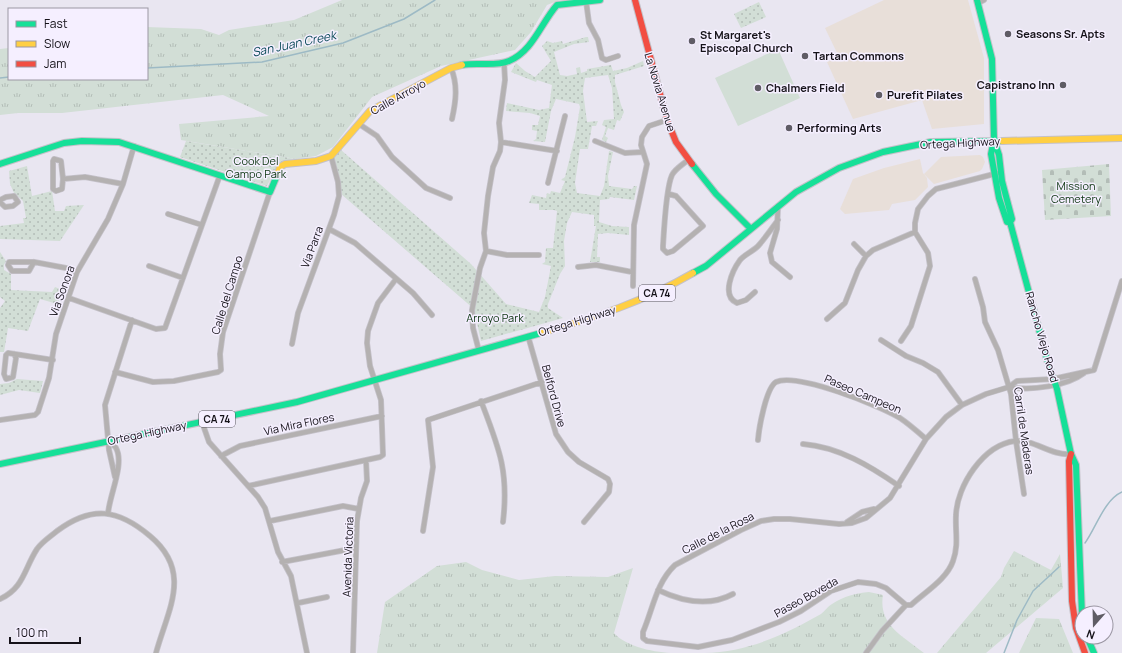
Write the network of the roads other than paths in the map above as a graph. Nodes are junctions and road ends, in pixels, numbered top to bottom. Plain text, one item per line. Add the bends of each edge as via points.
1 (600, 0) edge
2 (635, 0) edge
3 (586, 1) junction
4 (980, 1) edge
5 (618, 56) dead end
6 (504, 62) junction
7 (451, 68) junction
8 (565, 116) dead end
9 (452, 119) dead end
10 (667, 120) junction
11 (360, 124) junction
12 (1122, 138) edge
13 (994, 140) junction
14 (595, 141) dead end
15 (501, 142) junction
16 (134, 146) junction
17 (557, 151) junction
18 (643, 152) junction
19 (331, 156) junction
20 (688, 160) junction
21 (0, 164) edge
22 (1001, 172) junction
23 (994, 173) junction
24 (220, 175) junction
25 (63, 178) junction
26 (548, 183) dead end
27 (123, 184) junction
28 (270, 192) junction
29 (669, 194) junction
30 (450, 198) dead end
31 (778, 205) junction
32 (168, 214) dead end
33 (778, 220) junction
34 (1010, 222) junction
35 (202, 225) junction
36 (750, 228) junction
37 (329, 229) junction
38 (915, 232) junction
39 (854, 244) dead end
40 (486, 251) junction
41 (539, 255) dead end
42 (866, 256) junction
43 (34, 262) junction
44 (149, 266) dead end
45 (578, 267) dead end
46 (77, 272) junction
47 (632, 272) junction
48 (790, 277) dead end
49 (183, 278) junction
50 (396, 279) junction
51 (975, 279) dead end
52 (1122, 281) edge
53 (632, 286) dead end
54 (755, 292) dead end
55 (69, 298) junction
56 (432, 315) dead end
57 (827, 319) dead end
58 (132, 320) junction
59 (528, 336) junction
60 (881, 340) dead end
61 (901, 341) dead end
62 (292, 344) dead end
63 (479, 350) junction
64 (14, 354) junction
65 (53, 360) junction
66 (114, 372) junction
67 (376, 381) junction
68 (542, 382) junction
69 (1054, 382) junction
70 (1009, 387) junction
71 (481, 401) junction
72 (962, 405) junction
73 (382, 416) junction
74 (0, 420) edge
75 (202, 422) junction
76 (926, 439) junction
77 (758, 440) dead end
78 (109, 441) junction
79 (1016, 441) junction
80 (803, 444) dead end
81 (1071, 454) junction
82 (222, 456) junction
83 (366, 460) junction
84 (0, 464) edge
85 (118, 465) junction
86 (111, 466) junction
87 (115, 477) junction
88 (248, 486) junction
89 (899, 486) junction
90 (1024, 494) dead end
91 (359, 509) junction
92 (874, 510) junction
93 (108, 514) junction
94 (270, 521) junction
95 (503, 522) dead end
96 (584, 522) dead end
97 (847, 522) junction
98 (423, 531) dead end
99 (356, 548) junction
100 (282, 562) junction
101 (658, 590) junction
102 (733, 594) dead end
103 (327, 597) dead end
104 (0, 599) edge
105 (298, 603) junction
106 (906, 605) junction
107 (1082, 605) edge
108 (156, 653) edge
109 (307, 653) edge
110 (353, 653) edge
111 (866, 653) edge
112 (1085, 653) edge

1 - 3 main road, Calle Arroyo
2 - 10 main road, La Novia Avenue
3 - 5 street via 589,23 598,40 602,58 606,60
3 - 6 main road, Calle Arroyo via 557,6 547,16 530,45 518,56
4 - 13 main road, Rancho Viejo Road via 992,59
6 - 7 main road, Calle Arroyo via 468,64
6 - 15 street via 505,80 499,123
7 - 9 street via 456,91
7 - 11 main road, Calle Arroyo via 370,111
8 - 17 street
10 - 18 street via 649,126 641,145
10 - 20 main road, La Novia Avenue via 676,142
11 - 19 main road, Calle Arroyo
11 - 30 street via 377,136 392,157 426,188
12 - 13 main road, Ortega Highway / CA 74
13 - 22 main road, Rancho Viejo Road via 1000,155
13 - 23 main road, Rancho Viejo Road via 991,154
13 - 31 main road, Ortega Highway / CA 74 via 932,142 883,152 839,168
14 - 18 street via 621,152
15 - 17 street
15 - 40 street via 500,151 492,167 488,196 484,232
16 - 21 main road via 119,142 82,140 64,143
16 - 24 main road
16 - 27 street, Via Sonora
17 - 26 street
18 - 47 street via 647,164 636,212
19 - 28 main road via 316,161 285,164 277,173
19 - 37 street, Via Parra via 339,196
20 - 29 street via 673,174
20 - 36 main road, La Novia Avenue via 716,194
22 - 23 street
22 - 34 main road, Rancho Viejo Road via 1012,219
23 - 34 main road, Rancho Viejo Road via 1007,222
23 - 38 street via 936,189 918,209
24 - 28 main road
24 - 35 street
25 - 25 street via 61,161 54,159 53,189 62,189
25 - 27 street via 85,177
27 - 46 street, Via Sonora via 108,219
28 - 66 street, Calle del Campo via 223,332 221,370 174,381 153,382
29 - 29 street via 662,249 667,253 703,226 676,196
31 - 33 street
31 - 36 main road, Ortega Highway / CA 74
32 - 35 street
33 - 48 street via 770,253 772,262
33 - 54 street via 760,244 740,260 728,288 728,294 737,303 746,300
34 - 69 main road, Rancho Viejo Road
35 - 49 street
36 - 59 main road, Ortega Highway / CA 74 via 706,266 666,289 591,319
37 - 50 street via 356,243
37 - 62 street, Via Parra via 298,313
38 - 42 street via 872,250
38 - 61 street via 928,254 930,266 911,326
39 - 42 street
40 - 41 street via 507,255
40 - 63 street via 472,310 473,328
42 - 57 street via 845,303
43 - 43 street via 9,262 8,265 12,270 29,271
43 - 46 street
44 - 49 street
45 - 47 street via 596,265
46 - 55 street, Via Sonora
47 - 53 street
49 - 58 street via 165,328 156,329
50 - 56 street via 413,293
50 - 67 street via 378,303 368,331 368,354
51 - 70 street, Carril de Maderas via 985,322 998,350
52 - 69 street via 1094,370 1077,378
55 - 58 street
55 - 65 street, Via Sonora via 56,334
58 - 66 street
59 - 63 main road, Ortega Highway / CA 74
59 - 68 street, Belford Drive
60 - 72 street via 938,372
63 - 67 main road, Ortega Highway / CA 74
64 - 64 street via 6,355 6,379 13,377 16,358
64 - 65 street
65 - 74 street, Via Sonora via 38,412 35,415
66 - 78 street via 105,405
67 - 73 street via 382,400
67 - 75 main road, Ortega Highway / CA 74 via 297,402
68 - 71 street
68 - 96 street, Belford Drive via 556,434 568,452 579,462 608,479 610,484 609,492
69 - 70 street, Calle de la Rosa via 1032,389
69 - 70 street, Calle de la Rosa via 1017,381
69 - 81 main road, Rancho Viejo Road
70 - 72 street, Calle de la Rosa
70 - 79 street, Carril de Maderas
71 - 95 street via 503,465 506,500
71 - 98 street via 428,420 433,467
72 - 76 street, Calle de la Rosa via 946,417
73 - 82 street, Via Mira Flores via 240,446
73 - 83 street via 384,455
75 - 78 main road, Ortega Highway / CA 74
75 - 82 street via 209,442
76 - 77 street, Paseo Campeon via 901,418 889,412 819,385 782,381 772,386 760,420
76 - 89 street, Calle de la Rosa
78 - 84 main road, Ortega Highway / CA 74
78 - 85 street via 116,448
78 - 86 street
79 - 81 street via 1062,454
79 - 90 street, Carril de Maderas
79 - 106 street via 990,452 968,478 956,514 957,544 953,562 941,578 912,605
80 - 89 street via 823,447 865,463
81 - 107 main road, Rancho Viejo Road via 1075,458 1078,475
81 - 112 main road, Rancho Viejo Road via 1069,461 1072,601 1076,628
82 - 88 street
83 - 88 street
83 - 91 street, Avenida Victoria via 367,481
85 - 86 street
85 - 87 street
86 - 87 street
87 - 93 street
88 - 94 street via 262,502
89 - 92 street, Calle de la Rosa via 890,498
91 - 94 street via 343,506
91 - 99 street, Avenida Victoria
92 - 97 street, Calle de la Rosa via 862,512
92 - 97 street, Calle de la Rosa via 866,518
93 - 104 street via 92,514 78,518 43,542 18,587
93 - 108 street via 122,517 137,525 160,545 173,566 173,599
94 - 100 street
97 - 101 street, Calle de la Rosa via 829,524 790,518 761,521 676,565 666,575
99 - 100 street
99 - 110 street, Avenida Victoria
100 - 105 street via 291,576
101 - 102 street via 677,599 699,602 727,598
101 - 106 street, Paseo Boveda via 643,638 647,641 698,647 756,632 801,611 830,591 854,583 866,582 886,588
103 - 105 street
105 - 109 street
106 - 111 street

